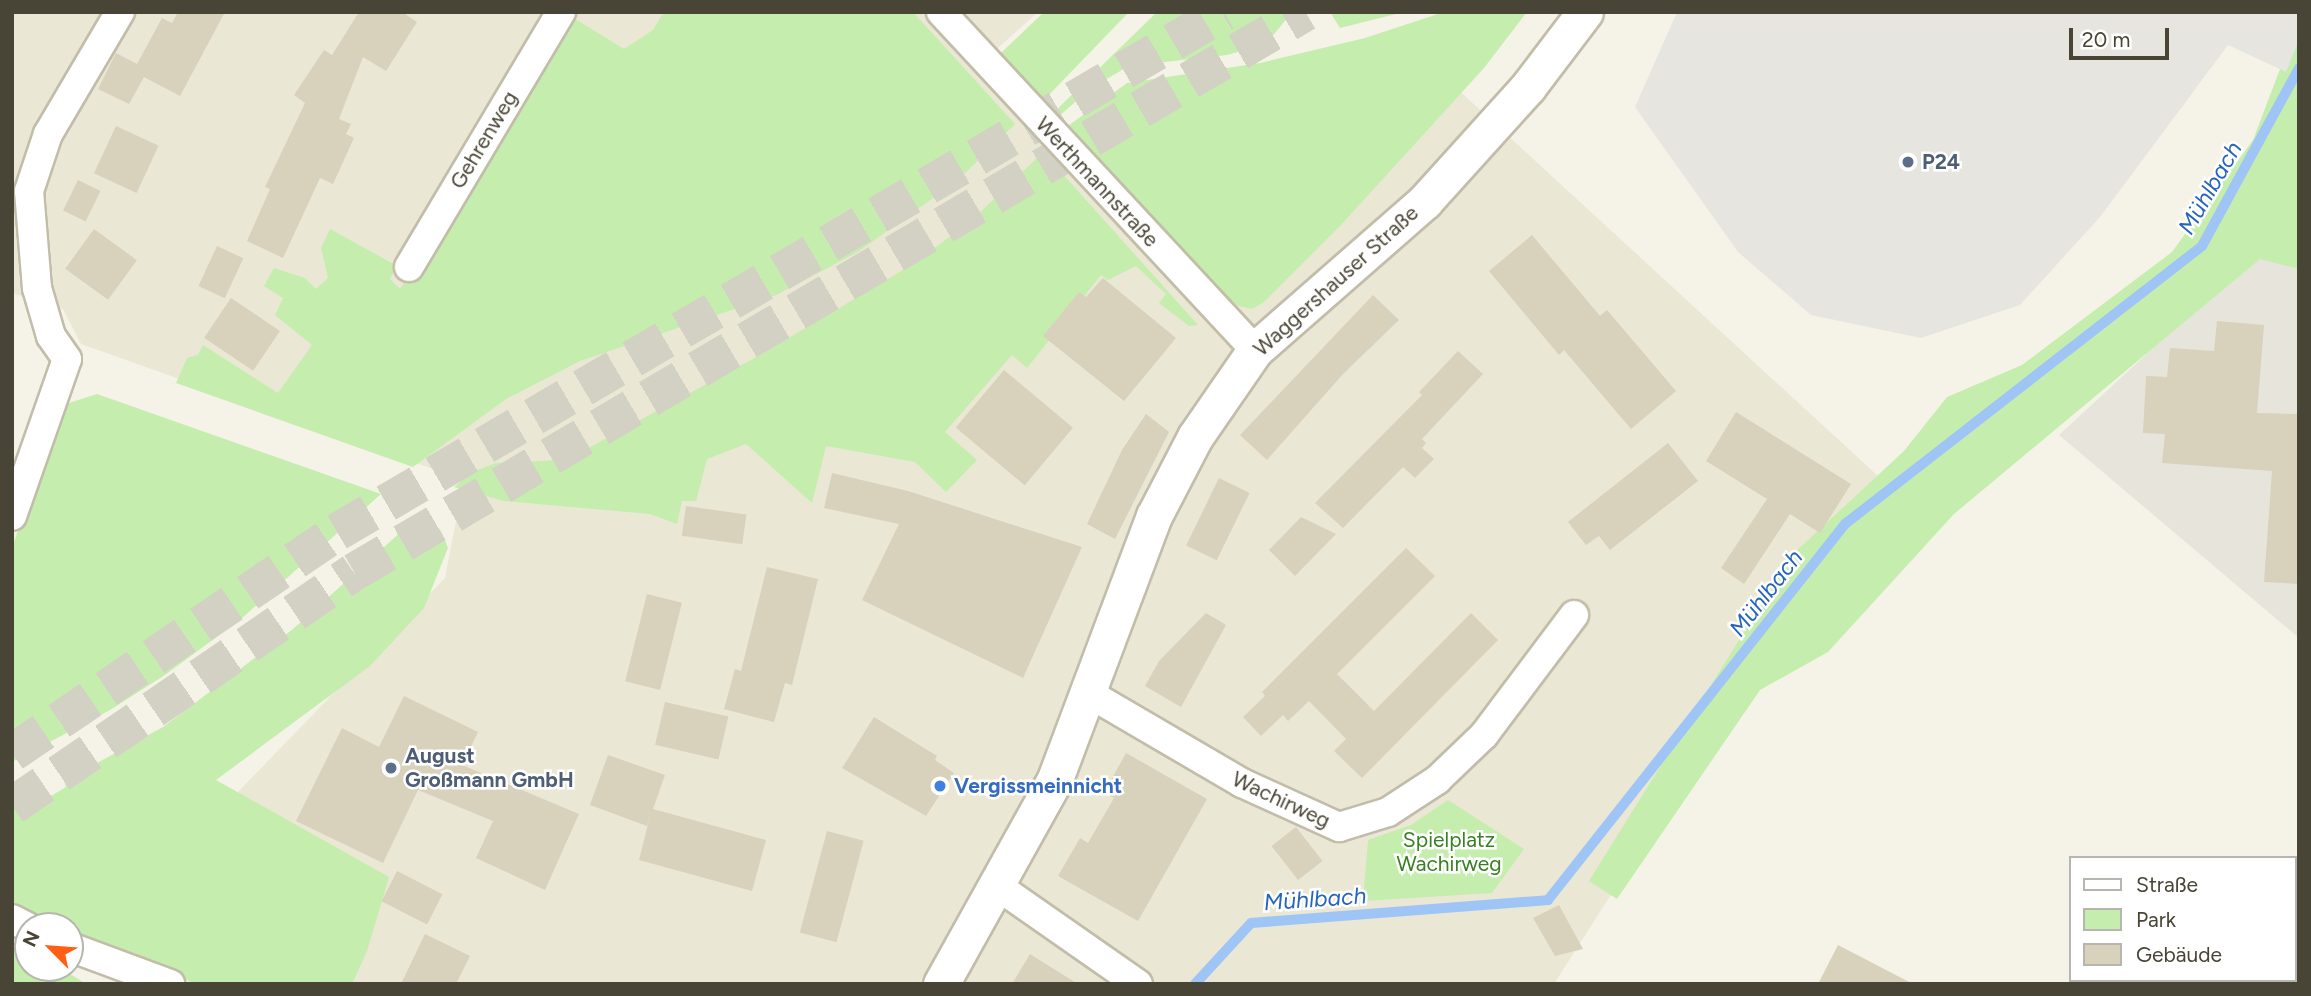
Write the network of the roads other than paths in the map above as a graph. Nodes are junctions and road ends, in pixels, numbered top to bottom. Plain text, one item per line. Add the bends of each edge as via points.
1 (120, 12) edge
2 (561, 12) edge
3 (941, 12) edge
4 (1585, 12) edge
5 (409, 267) dead end
6 (1255, 350) junction
7 (12, 516) edge
8 (1574, 615) dead end
9 (1088, 693) junction
10 (996, 885) junction
11 (84, 952) edge
12 (170, 984) edge
13 (941, 984) edge
14 (1138, 984) edge

1 - 7 street via 48,134 29,191 37,288 51,336 67,359
2 - 5 street, Gehrenweg
3 - 6 street, Werthmannstraße
4 - 6 street, Waggershauser Straße via 1528,87 1425,201
6 - 9 street, Waggershauser Straße via 1195,437 1154,516
8 - 9 street, Wachirweg via 1484,734 1437,780 1388,812 1339,827 1242,783
9 - 10 street, Waggershauser Straße via 1055,779
10 - 13 street, Waggershauser Straße
10 - 14 street
11 - 12 street

